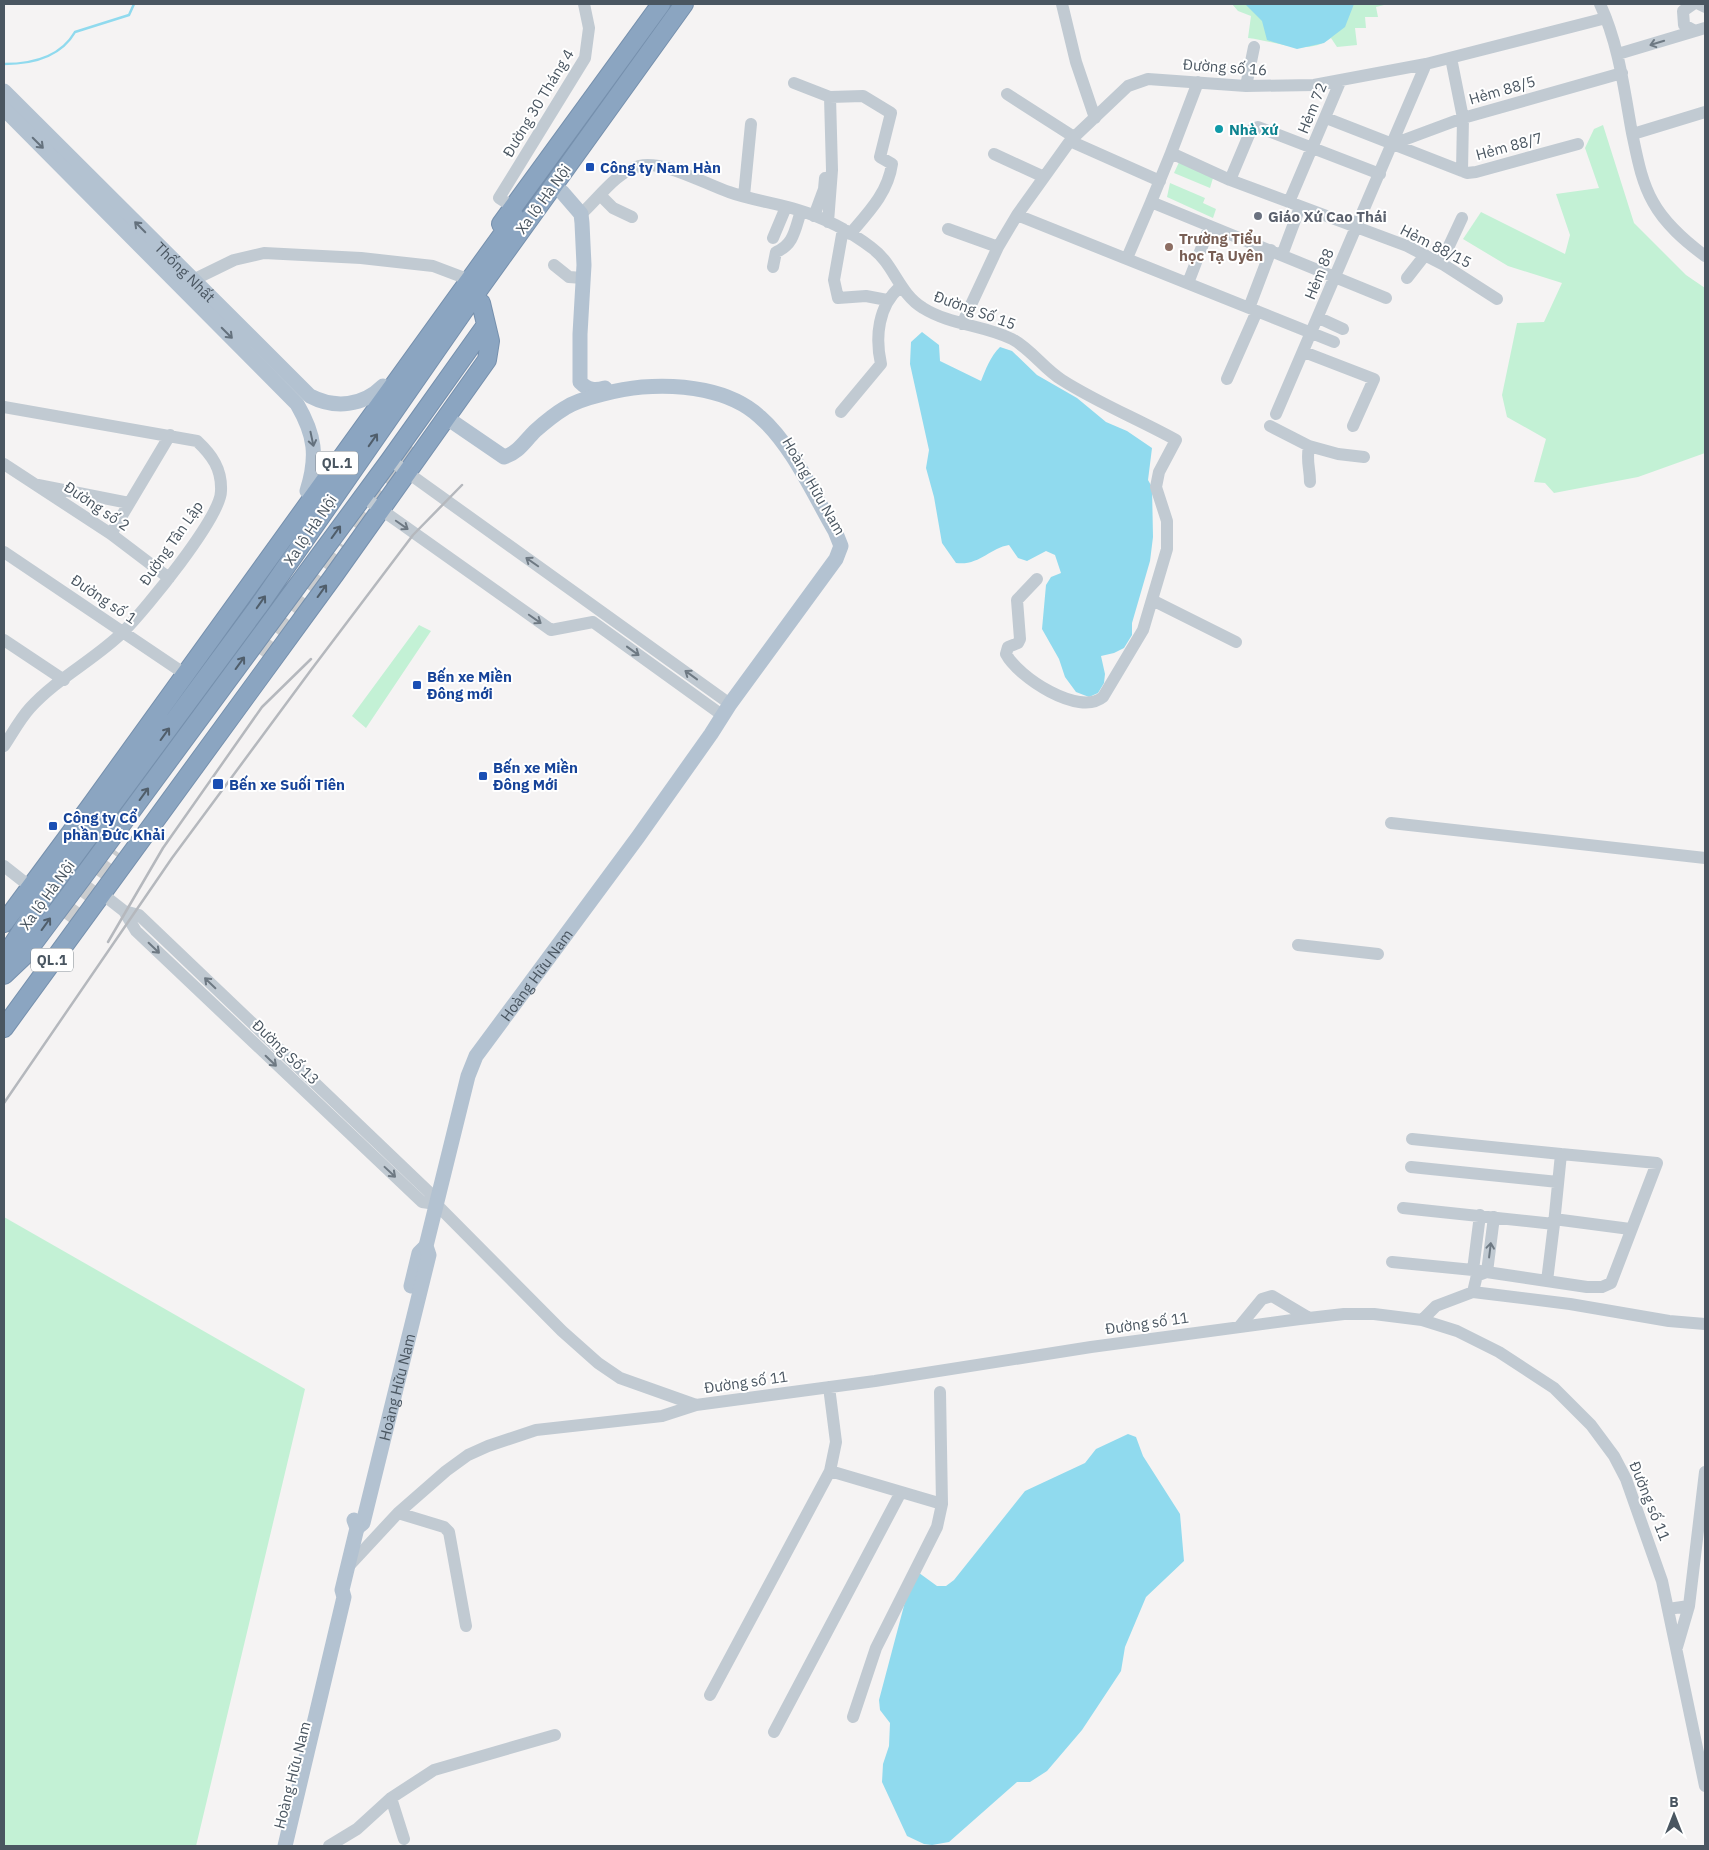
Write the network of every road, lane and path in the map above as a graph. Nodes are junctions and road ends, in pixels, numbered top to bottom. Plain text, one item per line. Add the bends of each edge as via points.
1 (584, 4) edge
2 (661, 4) edge
3 (670, 4) edge
4 (684, 4) edge
5 (698, 4) edge
6 (1062, 4) edge
7 (1600, 4) edge
8 (1693, 4) edge
9 (1701, 4) edge
10 (1705, 7) edge
11 (1606, 18) junction
12 (1700, 29) edge
13 (1254, 47) dead end
14 (1618, 54) junction
15 (1451, 58) junction
16 (1426, 64) junction
17 (1622, 73) junction
18 (1198, 82) junction
19 (1340, 82) junction
20 (794, 83) dead end
21 (1246, 86) junction
22 (1007, 94) dead end
23 (830, 97) junction
24 (6, 101) edge
25 (1705, 112) edge
26 (1095, 118) junction
27 (1326, 118) junction
28 (1463, 118) junction
29 (751, 124) dead end
30 (1633, 134) junction
31 (1072, 139) junction
32 (1394, 144) junction
33 (1578, 144) dead end
34 (1314, 147) junction
35 (584, 152) junction
36 (994, 154) dead end
37 (1171, 154) junction
38 (1462, 171) junction
39 (825, 173) dead end
40 (1380, 174) junction
41 (1044, 177) junction
42 (1230, 180) junction
43 (1160, 181) junction
44 (558, 188) junction
45 (601, 196) junction
46 (744, 196) junction
47 (1152, 202) junction
48 (1294, 205) junction
49 (786, 207) junction
50 (517, 208) junction
51 (801, 211) junction
52 (581, 214) junction
53 (1017, 215) junction
54 (814, 216) junction
55 (632, 217) dead end
56 (1462, 218) dead end
57 (828, 222) junction
58 (1210, 226) junction
59 (1356, 227) junction
60 (948, 229) dead end
61 (846, 231) junction
62 (774, 238) dead end
63 (998, 247) junction
64 (1276, 253) junction
65 (1425, 255) junction
66 (1705, 256) edge
67 (1127, 258) junction
68 (1441, 263) junction
69 (554, 265) dead end
70 (773, 267) dead end
71 (1336, 276) junction
72 (583, 278) junction
73 (1407, 278) dead end
74 (194, 280) junction
75 (1188, 283) junction
76 (900, 287) junction
77 (472, 289) junction
78 (1386, 298) dead end
79 (1497, 299) dead end
80 (887, 300) junction
81 (1253, 309) junction
82 (1319, 318) junction
83 (962, 324) junction
84 (1343, 329) dead end
85 (488, 333) junction
86 (1312, 334) junction
87 (1334, 342) dead end
88 (1304, 352) junction
89 (1227, 379) dead end
90 (383, 386) junction
91 (294, 391) junction
92 (4, 407) edge
93 (841, 412) dead end
94 (1276, 414) dead end
95 (446, 418) junction
96 (1270, 426) dead end
97 (1352, 426) dead end
98 (170, 435) junction
99 (417, 443) tunnel mouth
100 (346, 445) junction
101 (1309, 446) junction
102 (1364, 457) dead end
103 (390, 460) junction
104 (4, 464) edge
105 (407, 472) junction
106 (1310, 482) dead end
107 (34, 484) junction
108 (307, 491) junction
109 (362, 496) junction
110 (129, 503) junction
111 (380, 510) junction
112 (356, 528) tunnel mouth
113 (111, 534) junction
114 (343, 545) tunnel mouth
115 (4, 552) edge
116 (256, 567) junction
117 (170, 578) junction
118 (1037, 579) dead end
119 (1152, 600) junction
120 (124, 631) junction
121 (4, 640) edge
122 (1236, 642) dead end
123 (262, 656) tunnel mouth
124 (181, 672) junction
125 (64, 680) junction
126 (726, 710) junction
127 (712, 734) junction
128 (4, 746) edge
129 (1391, 823) dead end
130 (119, 853) tunnel mouth
131 (1705, 858) edge
132 (4, 866) edge
133 (67, 866) junction
134 (82, 878) junction
135 (24, 881) junction
136 (101, 893) junction
137 (4, 908) edge
138 (124, 911) junction
139 (69, 922) tunnel mouth
140 (4, 923) edge
141 (1298, 945) dead end
142 (1378, 954) dead end
143 (4, 958) edge
144 (4, 975) edge
145 (228, 1000) junction
146 (219, 1011) junction
147 (4, 1013) edge
148 (4, 1028) edge
149 (1412, 1139) dead end
150 (1561, 1154) junction
151 (1411, 1167) dead end
152 (1558, 1182) junction
153 (436, 1204) junction
154 (1403, 1208) dead end
155 (1480, 1215) junction
156 (1494, 1217) junction
157 (1554, 1222) junction
158 (1630, 1229) junction
159 (1392, 1262) dead end
160 (1479, 1272) junction
161 (1547, 1281) junction
162 (1588, 1286) junction
163 (1473, 1292) junction
164 (1570, 1304) junction
165 (1309, 1318) junction
166 (1422, 1320) junction
167 (1705, 1324) edge
168 (1239, 1327) junction
169 (829, 1387) junction
170 (940, 1392) dead end
171 (696, 1405) junction
172 (830, 1471) junction
173 (1705, 1472) edge
174 (901, 1492) junction
175 (942, 1504) junction
176 (398, 1513) junction
177 (357, 1528) junction
178 (377, 1536) junction
179 (347, 1568) junction
180 (342, 1590) junction
181 (1689, 1606) junction
182 (1668, 1609) junction
183 (466, 1626) dead end
184 (1677, 1649) junction
185 (710, 1695) dead end
186 (853, 1717) dead end
187 (774, 1732) dead end
188 (555, 1735) dead end
189 (1705, 1786) edge
190 (391, 1798) junction
191 (404, 1839) dead end
192 (275, 1846) edge
193 (285, 1846) edge
194 (329, 1846) edge

1 - 50 street, Đường 30 Tháng 4 via 588,28 585,58 499,198
2 - 50 highway, Xa lộ Hà Nội / QL.1
3 - 50 highway, Xa lộ Hà Nội / QL.1
4 - 35 highway, Xa lộ Hà Nội / QL.1
5 - 35 highway, Xa lộ Hà Nội / QL.1
6 - 26 street via 1076,62
7 - 11 street
8 - 12 street via 1683,11 1682,20 1687,28
9 - 10 street
11 - 14 street
11 - 15 street, Đường số 16
12 -> 14 street
13 - 21 street
14 - 17 street
15 - 16 street, Đường số 16
15 - 28 street
16 - 19 street, Đường số 16
16 - 32 street, Hẻm 88
17 - 28 street, Hẻm 88/5
17 - 30 street
18 - 21 street, Đường số 16
18 - 26 street, Đường số 16 via 1140,80 1128,86
18 - 37 street
19 - 21 street, Đường số 16
19 - 27 street, Hẻm 72
20 - 23 street
22 - 31 street
23 - 57 street via 832,170
23 - 61 street via 863,96 890,111 892,118 880,157 893,166 884,191
74 -> 24 main road, Thống Nhất
24 -> 91 main road, Thống Nhất
25 - 30 street
26 - 31 street, Đường số 16
27 - 32 street, Hẻm 88/7
27 - 34 street, Hẻm 72
28 - 32 street, Hẻm 88/5
28 - 38 street
29 - 46 street
30 - 66 street via 1638,162 1652,201 1681,237
31 - 41 street, Đường số 16
31 - 43 street
32 - 38 street, Hẻm 88/7
32 - 40 street, Hẻm 88
33 - 38 street, Hẻm 88/7 via 1476,172
34 - 40 street
34 - 42 street via 1254,128
34 - 48 street, Hẻm 72
35 - 44 highway, Xa lộ Hà Nội / QL.1
36 - 41 street
37 - 42 street, Hẻm 88/15
37 - 43 street
39 - 54 street via 824,189
40 - 59 street, Hẻm 88
41 - 53 street, Đường số 16
42 - 48 street, Hẻm 88/15
43 - 47 street
44 - 52 main road
44 - 77 highway, Xa lộ Hà Nội / QL.1
45 - 46 street, Đường Số 15 via 621,176 646,165 671,170
45 - 52 street, Đường Số 15
45 - 55 street via 613,208
46 - 49 street, Đường Số 15
47 - 58 street
47 - 67 street
48 - 59 street, Hẻm 88/15
48 - 64 street, Hẻm 72
49 - 51 street, Đường Số 15
49 - 62 street
50 - 77 highway, Xa lộ Hà Nội / QL.1
51 - 54 street, Đường Số 15
51 - 70 street via 790,242 786,248 776,252
52 - 72 main road, Hoàng Hữu Nam
53 - 63 street, Đường số 16
53 - 67 street
54 - 57 street, Đường Số 15
56 - 68 street
57 - 61 street, Đường Số 15
58 - 64 street
58 - 75 street
59 - 65 street, Hẻm 88/15
59 - 71 street, Hẻm 88
60 - 63 street
61 - 76 street, Đường Số 15 via 884,259
61 - 80 street via 834,280 838,298 866,296
63 - 83 street, Đường số 16
64 - 71 street
64 - 81 street, Hẻm 72
65 - 68 street, Hẻm 88/15
65 - 73 street
67 - 75 street
68 - 79 street, Hẻm 88/15
69 - 72 street via 569,277
71 - 78 street
71 - 82 street, Hẻm 88
72 - 127 main road, Hoàng Hữu Nam via 580,382 587,389 597,390 634,381 680,380 746,399 792,443 845,536 847,546 841,562 728,720
74 - 77 street via 234,260 264,253 362,258 433,266
74 - 91 main road, Thống Nhất
75 - 81 street
76 - 80 street
76 - 83 street, Đường Số 15 via 921,308
77 - 85 highway, QL.1
77 - 90 highway, Xa lộ Hà Nội / QL.1
77 - 100 highway, Xa lộ Hà Nội / QL.1
133 -> 77 highway, Xa lộ Hà Nội / QL.1 via 258,607
80 - 93 street via 878,342 881,364
81 - 86 street
81 - 89 street, Hẻm 72
82 - 84 street
82 - 86 street, Hẻm 88
83 - 119 street, Đường Số 15 via 1013,340 1050,372 1083,393 1176,440 1157,480 1157,496 1167,521 1168,536
85 - 95 highway, QL.1 via 487,360
85 - 99 highway
85 - 103 highway, Xa lộ Hà Nội / QL.1
86 - 87 street
86 - 88 street, Hẻm 88
88 - 94 street, Hẻm 88
88 - 97 street via 1374,379
90 - 91 main road, Thống Nhất via 364,400 340,405
90 - 100 highway, Xa lộ Hà Nội / QL.1
91 -> 108 main road, Thống Nhất via 313,441 314,461
92 - 98 street, Đường Tân Lập
95 - 105 highway, QL.1
95 - 126 main road, Hoàng Hữu Nam via 504,457 514,454 536,430 565,408 584,399 636,388 680,386 703,390 742,404 760,416 786,449 841,546 836,559
96 - 101 street
98 - 110 street
98 - 117 street, Đường Tân Lập via 197,441 210,452 217,464 222,493 214,512
100 - 108 highway, Xa lộ Hà Nội / QL.1
100 - 116 highway, Xa lộ Hà Nội / QL.1
101 - 102 street
101 - 106 street via 1306,461
103 - 105 street
103 - 109 highway, Xa lộ Hà Nội / QL.1
104 - 107 street, Đường số 2
105 - 111 highway, QL.1
126 -> 105 street
107 - 110 street
107 - 113 street, Đường số 2
108 - 116 highway, Xa lộ Hà Nội / QL.1
109 - 111 street
134 -> 109 highway, Xa lộ Hà Nội / QL.1
110 - 113 street
111 -> 126 street via 550,630 594,622
136 -> 111 highway, QL.1
112 - 114 highway
113 - 117 street, Đường số 2
115 - 120 street, Đường số 1
116 - 124 highway, Xa lộ Hà Nội / QL.1
117 - 120 street, Đường Tân Lập
118 - 119 street, Đường Số 15 via 1017,600 1020,638 1008,647 1006,654 1022,672 1048,691 1084,703 1093,703 1103,697 1143,630
119 - 122 street
120 - 124 street, Đường số 1
120 - 125 street, Đường Tân Lập
121 - 125 street
123 - 130 highway
124 - 135 highway, Xa lộ Hà Nội / QL.1
124 - 140 highway, Xa lộ Hà Nội / QL.1
125 - 128 street, Đường Tân Lập via 30,708
126 - 127 main road, Hoàng Hữu Nam
127 - 153 main road, Hoàng Hữu Nam via 476,1056 468,1076
129 - 131 street
132 - 135 street
133 - 134 highway
133 - 143 highway, Xa lộ Hà Nội / QL.1
134 - 136 highway
144 -> 134 highway, Xa lộ Hà Nội / QL.1 via 23,957
135 - 137 highway, Xa lộ Hà Nội / QL.1
136 - 138 street, Đường Số 13
136 - 148 highway, QL.1
145 -> 138 street, Đường Số 13 via 140,915
138 -> 146 street, Đường Số 13 via 131,926
139 - 147 highway, QL.1
141 - 142 street
145 - 146 street
145 - 153 street, Đường Số 13 via 430,1193
146 -> 153 street, Đường Số 13 via 422,1202
149 - 150 street
150 - 152 street
150 - 158 street via 1657,1164
151 - 152 street
152 - 157 street
153 - 171 street, Đường Số 13 via 598,1364 620,1378
153 - 177 main road, Hoàng Hữu Nam via 426,1246 416,1263 354,1521
154 - 155 street
155 - 156 street
155 - 160 street
156 - 157 street
160 -> 156 street
157 - 158 street
157 - 161 street
158 - 162 street via 1611,1283 1602,1287
159 - 160 street
160 - 161 street
160 - 163 street
161 - 162 street
162 - 164 street
163 - 164 street
163 - 166 street via 1436,1306
164 - 167 street
165 - 166 street, Đường số 11 via 1374,1314
165 - 168 street, Đường số 11
165 - 168 street via 1272,1296 1266,1296
166 - 182 street, Đường số 11 via 1457,1331 1499,1352 1554,1388 1591,1425 1626,1479 1656,1563
168 - 169 street, Đường số 11
169 - 171 street, Đường số 11
169 - 172 street via 836,1442
170 - 175 street
171 - 176 street, Đường số 11 via 662,1416 536,1430 504,1440 468,1455
172 - 174 street
172 - 185 street
173 - 181 street
174 - 175 street
174 - 187 street
175 - 186 street via 937,1527 876,1648
176 - 178 street, Đường số 11
176 - 183 street via 444,1527 449,1532
177 - 178 street via 366,1535
177 - 179 main road, Hoàng Hữu Nam
178 - 179 street, Đường số 11
179 - 180 main road, Hoàng Hữu Nam
180 - 192 main road, Hoàng Hữu Nam via 336,1595
180 - 193 main road, Hoàng Hữu Nam via 344,1597
181 - 182 street
181 - 184 street
182 - 184 street, Đường số 11
184 - 189 street, Đường số 11
188 - 190 street via 434,1770
190 - 191 street
190 - 194 street via 357,1829

